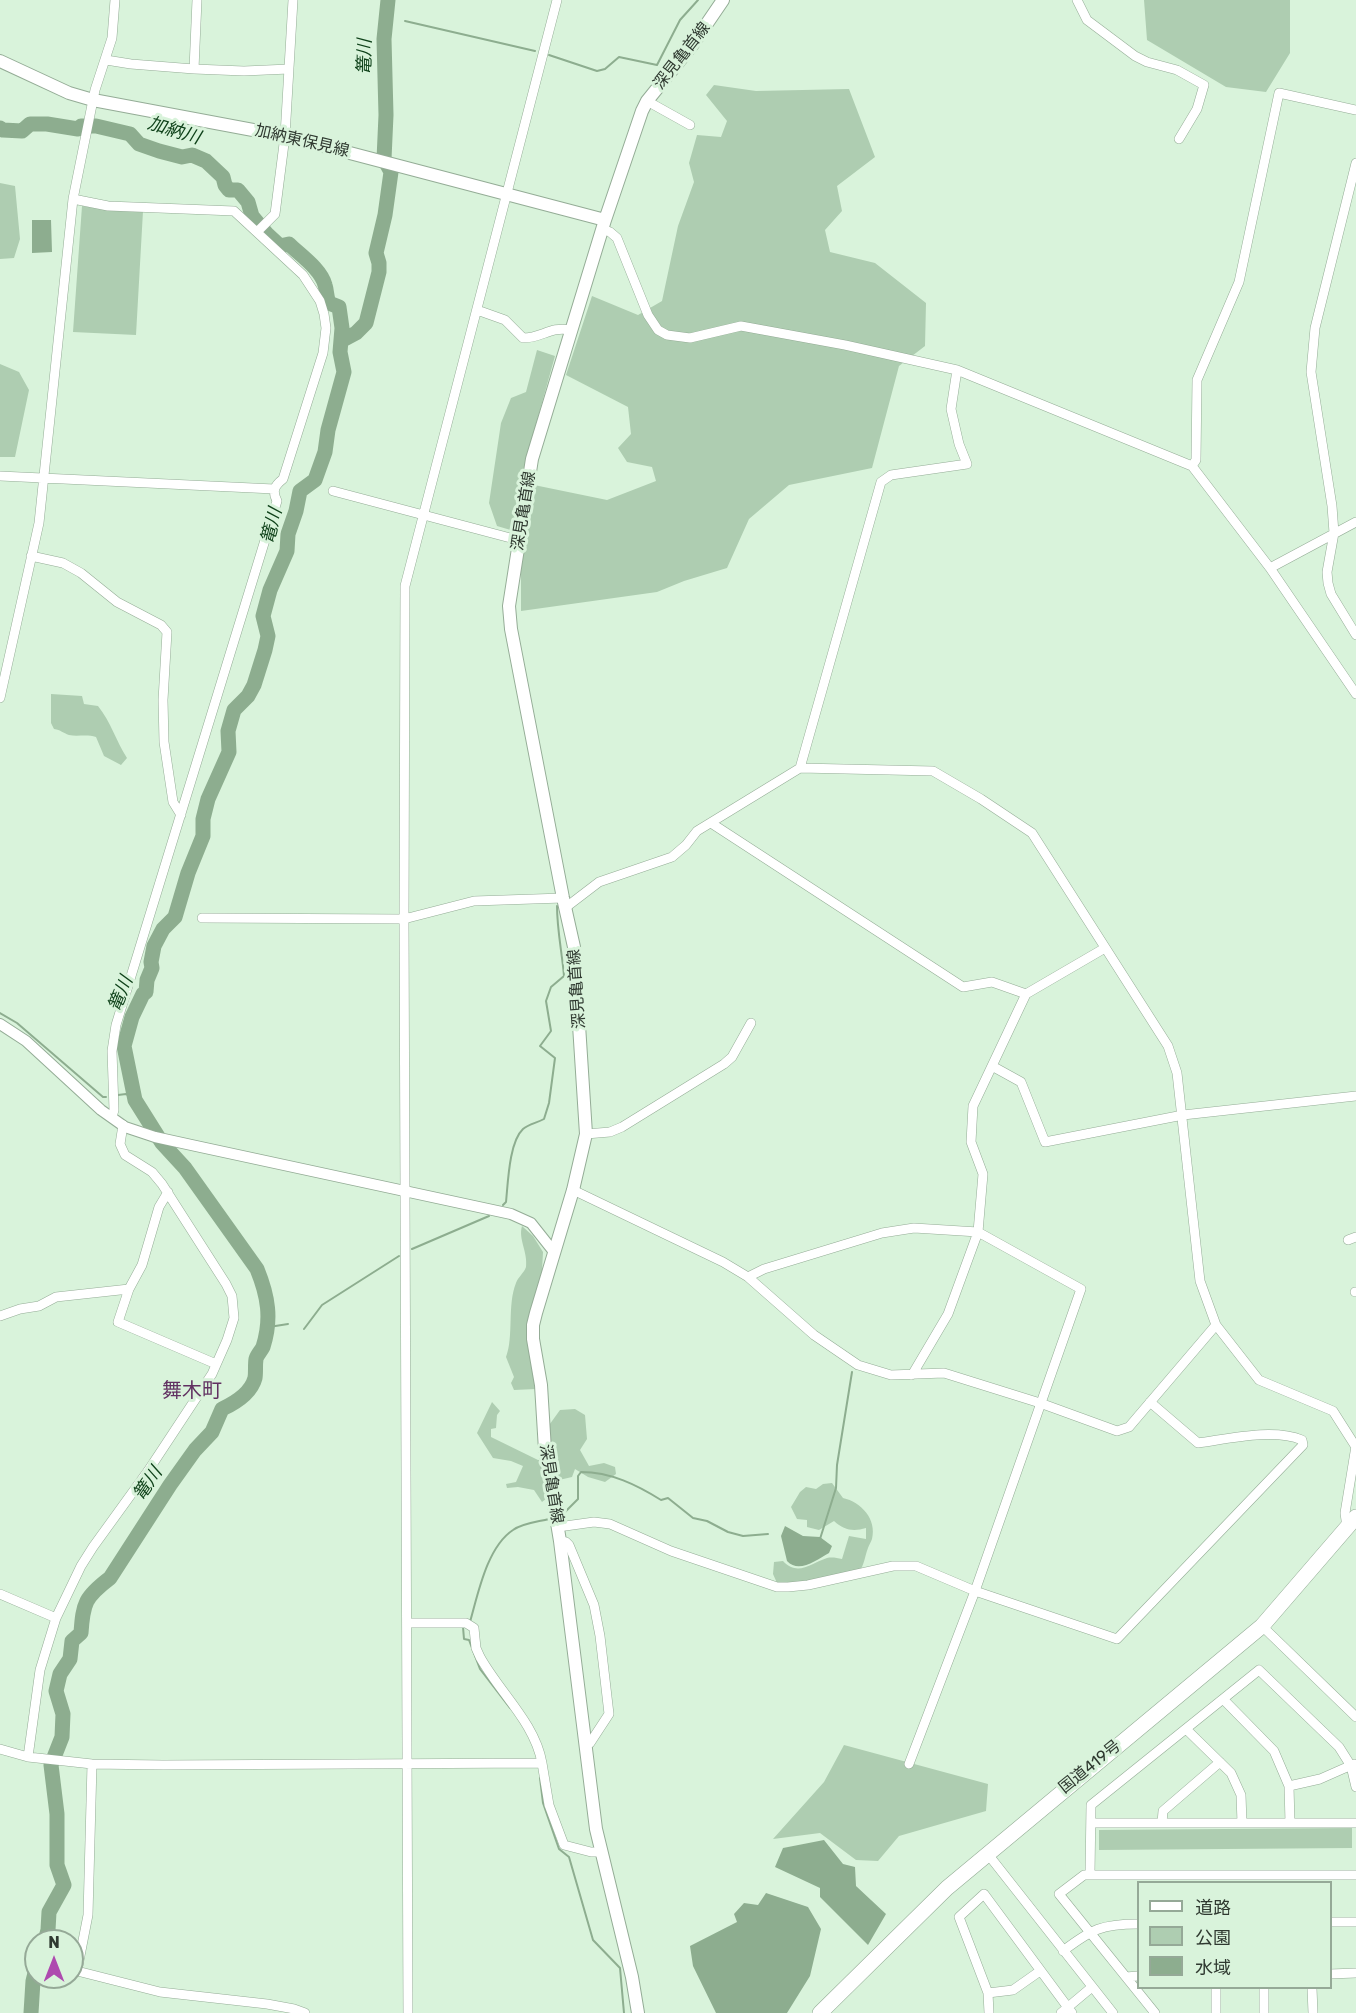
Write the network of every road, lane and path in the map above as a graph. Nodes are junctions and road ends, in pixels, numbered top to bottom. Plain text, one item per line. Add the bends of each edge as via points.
1 (115, 0) edge
2 (197, 0) edge
3 (293, 0) edge
4 (557, 0) edge
5 (723, 0) edge
6 (1077, 0) edge
7 (106, 60) junction
8 (0, 62) edge
9 (194, 69) junction
10 (289, 69) junction
11 (93, 100) junction
12 (647, 101) junction
13 (1356, 110) edge
14 (690, 125) dead end
15 (285, 136) junction
16 (1179, 139) dead end
17 (1356, 163) edge
18 (507, 194) junction
19 (73, 199) junction
20 (604, 225) junction
21 (258, 231) junction
22 (477, 310) junction
23 (570, 330) junction
24 (957, 370) junction
25 (1192, 466) junction
26 (0, 476) edge
27 (44, 478) junction
28 (274, 489) junction
29 (333, 491) dead end
30 (423, 516) junction
31 (1356, 522) edge
32 (1334, 533) junction
33 (518, 540) junction
34 (31, 556) junction
35 (1270, 568) junction
36 (1356, 635) edge
37 (1356, 694) edge
38 (0, 698) edge
39 (800, 768) junction
40 (181, 815) junction
41 (711, 823) junction
42 (564, 903) junction
43 (202, 918) dead end
44 (404, 919) junction
45 (1105, 948) junction
46 (1026, 994) junction
47 (751, 1023) dead end
48 (0, 1024) edge
49 (992, 1066) junction
50 (1356, 1096) edge
51 (1183, 1115) junction
52 (111, 1117) junction
53 (124, 1126) junction
54 (586, 1134) junction
55 (573, 1190) junction
56 (168, 1192) junction
57 (405, 1192) junction
58 (978, 1232) junction
59 (555, 1252) junction
60 (748, 1276) junction
61 (129, 1288) junction
62 (0, 1316) edge
63 (1216, 1325) junction
64 (216, 1364) junction
65 (912, 1376) junction
66 (1150, 1402) junction
67 (1040, 1403) junction
68 (1356, 1447) edge
69 (1352, 1522) edge
70 (558, 1527) junction
71 (560, 1541) junction
72 (975, 1591) junction
73 (0, 1594) edge
74 (57, 1618) junction
75 (406, 1623) junction
76 (1262, 1626) junction
77 (1223, 1699) junction
78 (1356, 1717) edge
79 (1186, 1729) junction
80 (585, 1746) junction
81 (0, 1749) edge
82 (28, 1757) junction
83 (1220, 1762) junction
84 (90, 1763) junction
85 (406, 1764) junction
86 (542, 1764) junction
87 (909, 1764) dead end
88 (1353, 1765) edge
89 (1289, 1786) junction
90 (1356, 1787) edge
91 (1356, 1822) edge
92 (1091, 1823) junction
93 (1162, 1823) junction
94 (1242, 1823) junction
95 (1290, 1823) junction
96 (600, 1852) junction
97 (987, 1853) junction
98 (1090, 1874) junction
99 (1356, 1875) edge
100 (1241, 1879) edge
101 (1332, 1922) edge
102 (1356, 1922) edge
103 (1137, 1924) edge
104 (1089, 1932) junction
105 (1063, 1952) junction
106 (1040, 1971) junction
107 (1356, 1973) edge
108 (1332, 1974) edge
109 (1137, 1976) edge
110 (1126, 1977) junction
111 (1092, 1987) junction
112 (1216, 1989) edge
113 (1264, 1989) edge
114 (1312, 1989) edge
115 (988, 1993) junction
116 (1067, 2011) edge
117 (305, 2013) edge
118 (408, 2013) edge
119 (638, 2013) edge
120 (820, 2013) edge
121 (989, 2013) edge
122 (1113, 2013) edge
123 (1155, 2013) edge
124 (1216, 2013) edge
125 (1264, 2013) edge
126 (1313, 2013) edge

1 - 7 street
2 - 9 street
3 - 10 street
4 - 18 street
5 - 12 main road, 深見亀首線
6 - 16 street via 1087,20 1135,57 1177,70 1204,85 1197,109
7 - 9 street
7 - 11 street
8 - 11 main road, 加納東保見線
9 - 10 street
10 - 15 street
11 - 15 main road, 加納東保見線
11 - 19 street
12 - 14 street
12 - 20 main road, 深見亀首線
13 - 25 street via 1279,93 1239,282 1197,380 1196,460
15 - 18 main road, 加納東保見線
15 - 21 street via 274,216
17 - 32 street via 1315,328 1311,372
18 - 20 main road, 加納東保見線
18 - 22 street
19 - 21 street via 108,206 234,211
19 - 27 street
20 - 23 main road, 深見亀首線
20 - 24 street via 617,238 648,315 658,330 667,335 690,338 729,327 754,327
21 - 28 street via 303,275 320,301 326,328 323,353 283,479
22 - 23 street via 505,320 524,338 557,327
22 - 30 street
23 - 33 main road, 深見亀首線 via 535,449
24 - 25 street
24 - 39 street via 951,409 967,464 891,475 881,482
25 - 35 street
26 - 27 street
27 - 28 street
27 - 34 street
28 - 40 street via 277,501
29 - 30 street
30 - 33 street
30 - 44 street via 405,586
31 - 32 street
32 - 35 street
32 - 36 street via 1327,572 1331,594
33 - 42 main road, 深見亀首線 via 509,606 511,629
34 - 38 street
34 - 40 street via 63,563 81,573 117,602 161,625 166,632 164,741 173,802
35 - 37 street
39 - 41 street
39 - 45 street via 933,771 981,799 1032,833
40 - 52 street via 116,1025
41 - 42 street via 697,831 672,857 599,882
41 - 46 street via 963,987 992,982
42 - 44 street via 474,901
42 - 54 main road, 深見亀首線 via 574,947
43 - 44 street
44 - 57 street
45 - 46 street
45 - 51 street via 1167,1046 1177,1073
46 - 49 street
47 - 54 street via 724,1065 622,1127
48 - 52 street via 26,1041
49 - 51 street via 1021,1082 1045,1142
49 - 58 street via 973,1106 971,1142 983,1174
50 - 51 street
51 - 63 street via 1200,1281
52 - 53 street
53 - 56 street via 120,1144 125,1155 152,1172
53 - 57 street via 155,1137
54 - 55 main road, 深見亀首線
55 - 59 main road, 深見亀首線
55 - 60 street
56 - 61 street via 159,1207 142,1265
56 - 64 street via 232,1296 231,1328
57 - 59 street via 524,1219 539,1230
57 - 75 street
58 - 60 street via 914,1228 882,1233
58 - 65 street via 948,1314
58 - 67 street via 1081,1289
59 - 70 main road, 深見亀首線 via 536,1313 533,1339 543,1405 544,1450
60 - 65 street via 814,1335 858,1365 891,1375
61 - 62 street via 56,1297 39,1306
61 - 64 street via 118,1322
63 - 66 street
63 - 68 street via 1259,1380 1333,1411
64 - 74 street via 148,1471 93,1546
65 - 67 street via 945,1373
66 - 67 street via 1129,1427 1118,1431
66 - 72 street via 1198,1443 1277,1435 1297,1438 1303,1445 1117,1639
67 - 72 street
68 - 69 street via 1345,1514
69 - 76 highway, 国道419号
70 - 71 main road, 深見亀首線
70 - 72 street via 580,1522 610,1524 671,1551 777,1587 904,1565 916,1566
71 - 80 main road, 深見亀首線
71 - 80 street via 569,1545 594,1605 606,1679 608,1718
72 - 87 street
73 - 74 street
74 - 82 street via 40,1670
75 - 85 street
75 - 86 street via 468,1624 474,1628 480,1657 530,1730
76 - 78 street
76 - 97 highway, 国道419号
77 - 79 street
77 - 88 street via 1259,1670
77 - 89 street via 1274,1751
79 - 83 street
79 - 92 street via 1091,1805
80 - 96 main road, 深見亀首線
81 - 82 street
82 - 84 street
83 - 93 street via 1163,1811
83 - 94 street via 1231,1773 1240,1795
84 - 85 street
84 - 117 street via 88,1915 77,1971 160,1992 267,2004
85 - 86 street
85 - 118 street
86 - 96 street via 549,1805 564,1845
88 - 89 street via 1320,1779
88 - 90 street
89 - 95 street
91 - 95 street
92 - 93 street
92 - 98 street
93 - 94 street
94 - 95 street
96 - 119 main road, 深見亀首線
97 - 105 street
97 - 120 highway, 国道419号
98 - 100 street
98 - 104 street via 1059,1894
99 - 100 street
101 - 102 street
103 - 104 street via 1113,1924
104 - 105 street
104 - 110 street
105 - 111 street
106 - 115 street via 1014,1990
106 - 115 street via 984,1894 959,1917
106 - 116 street
107 - 108 street
109 - 110 street
110 - 123 street
111 - 116 street
111 - 122 street
112 - 124 street
113 - 125 street
114 - 126 street
115 - 121 street

